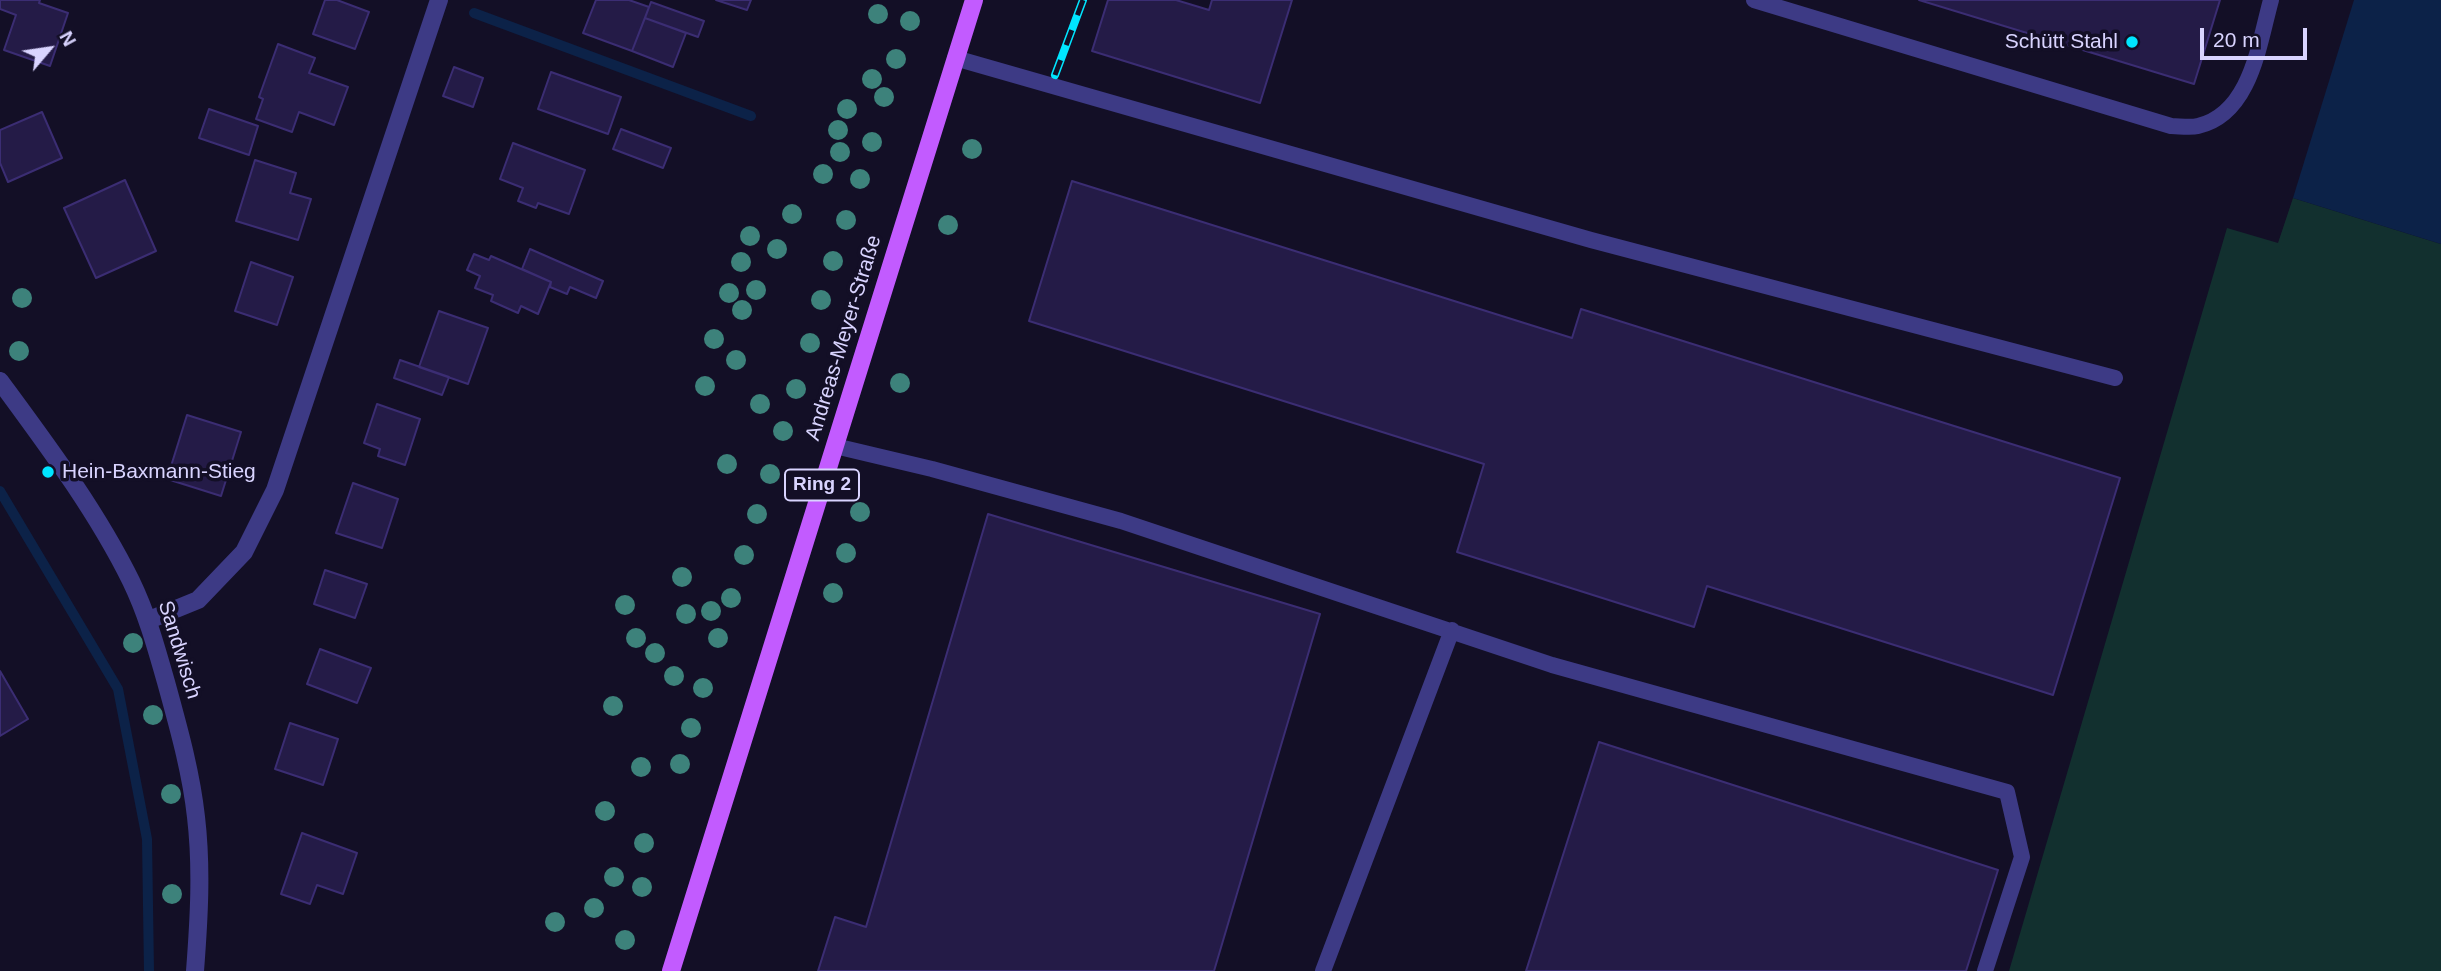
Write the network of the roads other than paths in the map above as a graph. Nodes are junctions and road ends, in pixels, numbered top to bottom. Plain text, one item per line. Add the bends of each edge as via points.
1 (439, 0) edge
2 (974, 0) edge
3 (1755, 0) edge
4 (2271, 0) edge
5 (956, 58) junction
6 (2115, 378) dead end
7 (0, 381) edge
8 (835, 446) junction
9 (149, 620) junction
10 (1452, 630) junction
11 (195, 971) edge
12 (671, 971) edge
13 (1323, 971) edge
14 (1985, 971) edge

1 - 9 street via 275,490 244,552 198,600
2 - 5 main road, Andreas-Meyer-Straße / Ring 2
3 - 4 lane via 2171,126 2197,126 2218,118 2232,105 2246,83
5 - 6 lane via 1591,240
5 - 8 main road, Andreas-Meyer-Straße / Ring 2
7 - 9 street, Sandwisch via 98,522
8 - 10 lane via 1121,522
8 - 12 main road, Andreas-Meyer-Straße / Ring 2
9 - 11 street, Sandwisch via 196,816 200,905
10 - 13 lane
10 - 14 lane via 1552,665 2007,792 2022,857

